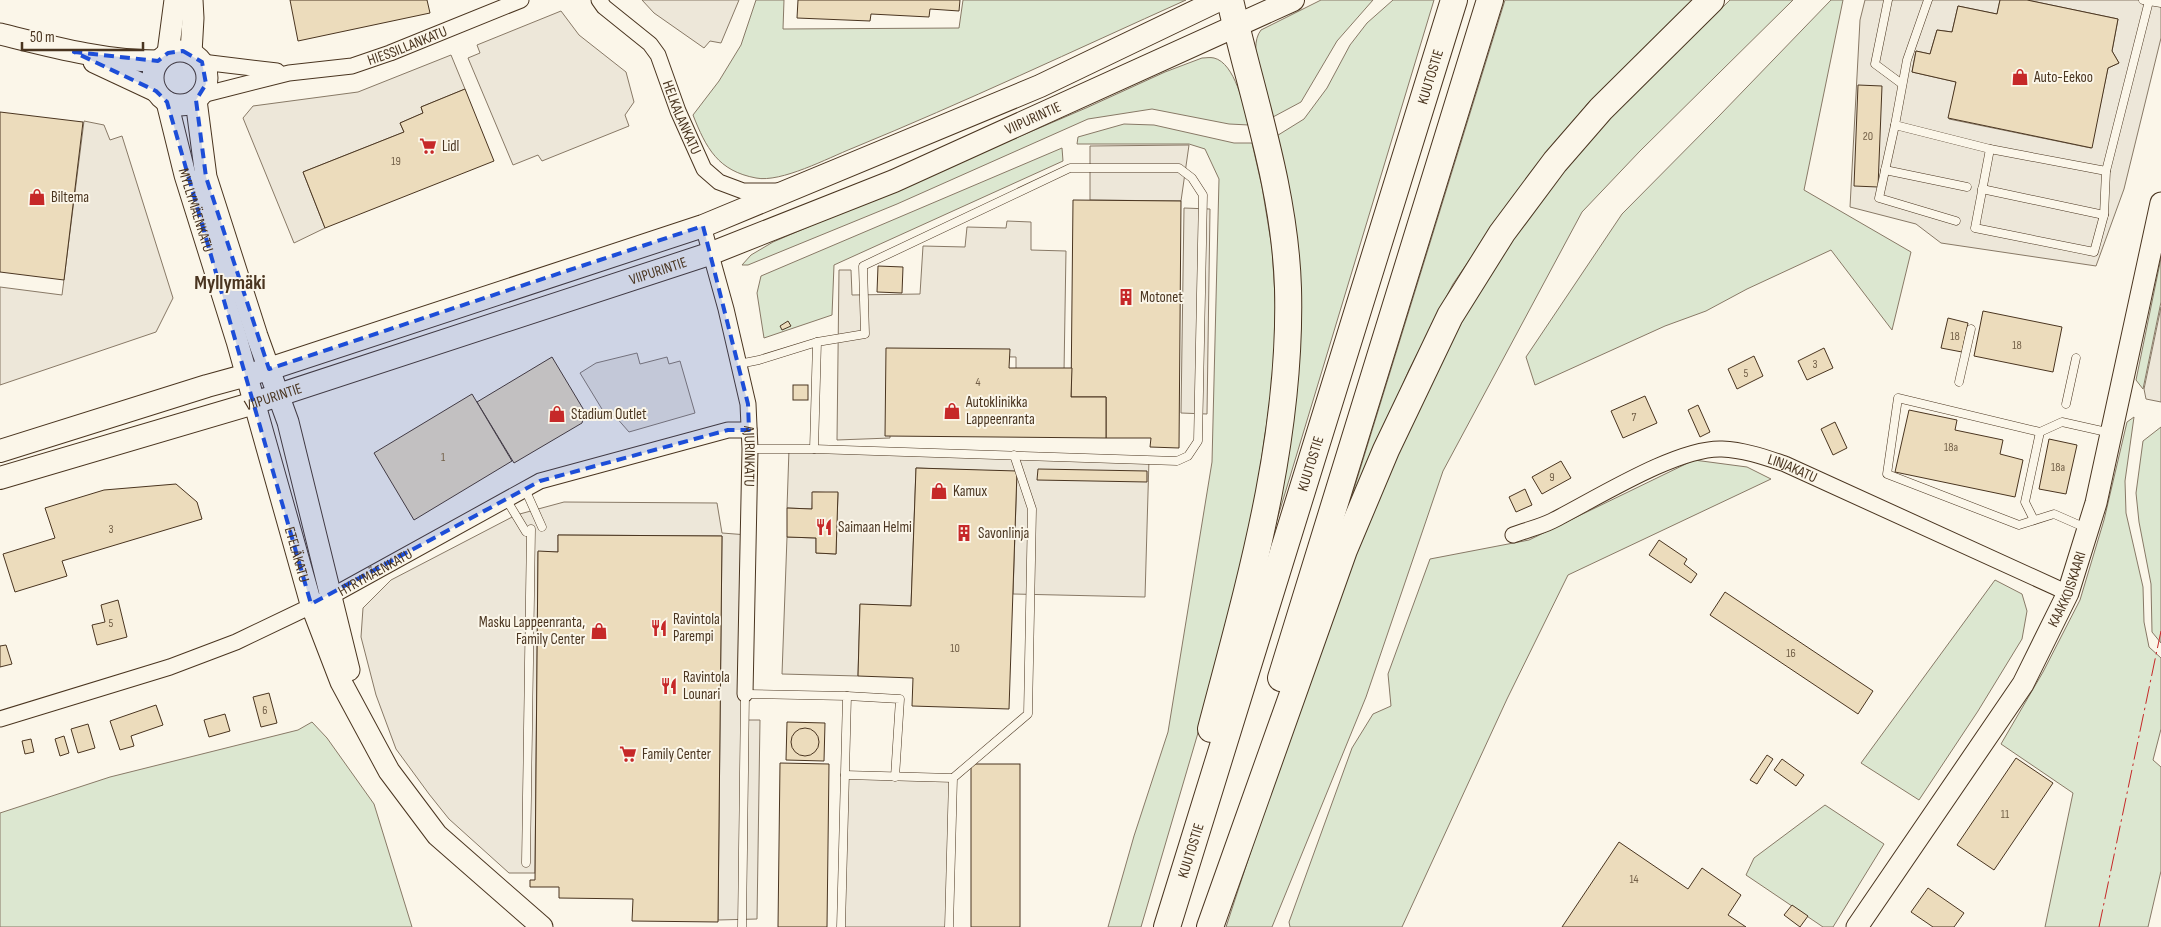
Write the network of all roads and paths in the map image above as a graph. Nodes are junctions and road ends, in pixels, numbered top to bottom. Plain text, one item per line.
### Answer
1 (175, 0) edge
2 (192, 0) edge
3 (521, 0) edge
4 (598, 0) edge
5 (1219, 0) edge
6 (1230, 0) edge
7 (1292, 0) edge
8 (1454, 0) edge
9 (1490, 0) edge
10 (1711, 0) edge
11 (1888, 0) edge
12 (1928, 0) edge
13 (2146, 1) edge
14 (2161, 3) edge
15 (1236, 26) junction
16 (0, 34) edge
17 (74, 52) junction
18 (164, 57) junction
19 (196, 57) junction
20 (289, 73) junction
21 (1902, 84) junction
22 (162, 96) junction
23 (199, 97) junction
24 (1895, 125) junction
25 (1990, 149) junction
26 (1885, 170) junction
27 (2106, 171) junction
28 (1967, 187) dead end
29 (1982, 189) junction
30 (790, 191) junction
31 (2161, 203) edge
32 (2104, 216) junction
33 (1956, 221) dead end
34 (703, 226) junction
35 (712, 254) junction
36 (1971, 329) dead end
37 (817, 342) junction
38 (2076, 358) dead end
39 (739, 364) junction
40 (269, 369) junction
41 (247, 375) junction
42 (1959, 382) dead end
43 (278, 394) junction
44 (254, 403) junction
45 (2066, 404) dead end
46 (749, 430) junction
47 (2040, 432) junction
48 (2112, 433) junction
49 (750, 449) junction
50 (814, 449) junction
51 (0, 452) edge
52 (1014, 455) junction
53 (0, 478) edge
54 (525, 489) junction
55 (506, 499) junction
56 (2034, 520) junction
57 (542, 528) dead end
58 (2088, 528) junction
59 (1512, 535) dead end
60 (2068, 593) junction
61 (321, 601) junction
62 (745, 694) junction
63 (847, 696) junction
64 (0, 720) edge
65 (845, 775) junction
66 (895, 777) junction
67 (953, 778) junction
68 (526, 863) dead end
69 (542, 927) edge
70 (742, 927) edge
71 (841, 927) edge
72 (949, 927) edge
73 (1157, 927) edge
74 (1167, 927) edge
75 (1204, 927) edge
76 (1210, 927) edge
77 (1858, 927) edge

1 - 18 main road
2 - 19 main road
3 - 20 street, HIESSILLANKATU
4 - 30 street, HELKALANKATU
5 - 30 main road, VIIPURINTIE
6 - 15 highway
7 - 15 main road, VIIPURINTIE
8 - 74 highway, KUUTOSTIE
9 - 75 highway
10 - 76 highway
11 - 21 lane
12 - 21 lane
13 - 14 lane
13 - 27 lane
15 - 35 main road, VIIPURINTIE
15 - 73 highway
16 - 17 main road
17 - 18 main road
17 - 22 main road
18 - 19 main road
18 - 22 main road
19 - 20 street, HIESSILLANKATU
19 - 23 main road
20 - 23 street, HIESSILLANKATU
21 - 24 lane
22 - 23 main road
22 - 41 main road, MYLLYMÄENKATU
23 - 40 main road, MYLLYMÄENKATU
24 - 25 lane
24 - 26 lane
25 - 27 lane
25 - 29 lane
26 - 28 lane
26 - 33 lane
27 - 32 lane
29 - 32 lane
29 - 32 lane
30 - 34 main road, VIIPURINTIE
31 - 48 main road, KAAKKOISKAARI
34 - 35 street, AJURINKATU
34 - 40 main road, VIIPURINTIE
35 - 39 street, AJURINKATU
35 - 43 main road, VIIPURINTIE
36 - 42 lane
37 - 39 lane
37 - 50 lane
37 - 52 lane
38 - 45 lane
39 - 46 street, AJURINKATU
40 - 41 main road, VIIPURINTIE
40 - 43 main road, ETELÄKATU
41 - 44 main road, ETELÄKATU
41 - 51 main road, VIIPURINTIE
43 - 44 main road, VIIPURINTIE
43 - 61 main road, ETELÄKATU
44 - 53 main road, VIIPURINTIE
44 - 61 main road, ETELÄKATU
46 - 49 street, AJURINKATU
46 - 54 street, HYRYMÄENKATU
47 - 48 lane
47 - 56 lane
47 - 56 lane
48 - 58 main road, KAAKKOISKAARI
49 - 50 lane
49 - 62 street, AJURINKATU
50 - 52 lane
52 - 67 lane
54 - 55 street, HYRYMÄENKATU
54 - 57 lane
55 - 61 street, HYRYMÄENKATU
55 - 68 lane
56 - 58 lane
58 - 60 main road, KAAKKOISKAARI
59 - 60 street, LINJAKATU
60 - 77 main road, KAAKKOISKAARI
61 - 64 street, HYRYMÄENKATU
61 - 69 main road, ETELÄKATU
62 - 63 lane
62 - 70 lane
63 - 65 lane
63 - 66 lane
65 - 66 lane
65 - 71 lane
66 - 67 lane
67 - 72 lane

